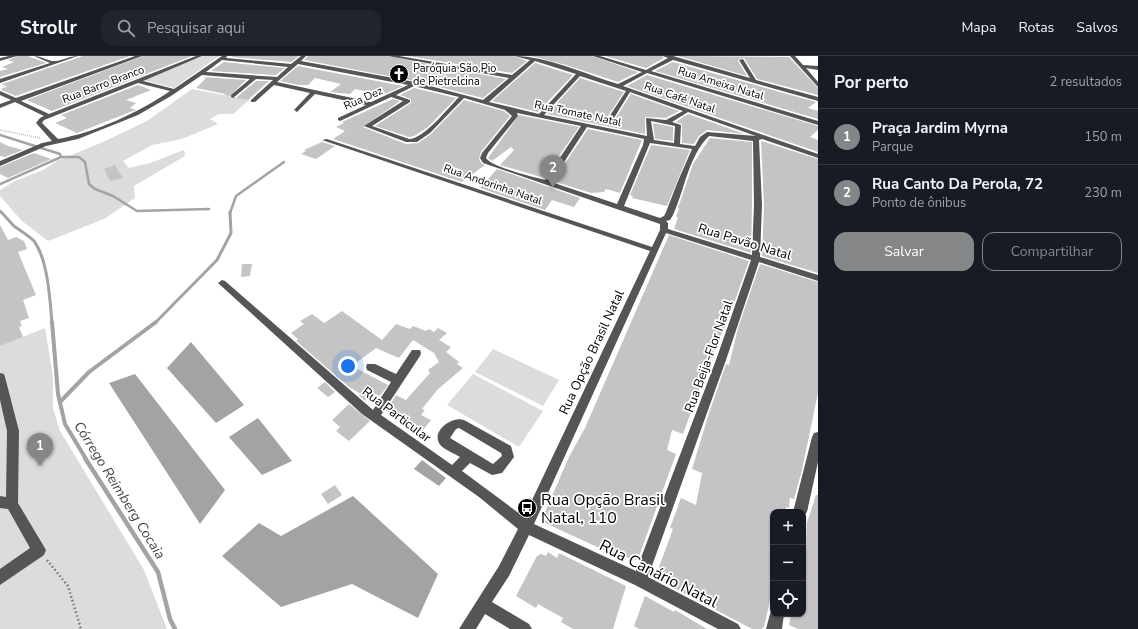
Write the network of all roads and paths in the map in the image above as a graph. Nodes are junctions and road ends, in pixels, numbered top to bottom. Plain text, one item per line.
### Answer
1 (15, 56) edge
2 (36, 56) edge
3 (76, 56) edge
4 (140, 56) edge
5 (200, 56) edge
6 (304, 56) edge
7 (390, 56) edge
8 (516, 56) edge
9 (595, 56) edge
10 (665, 56) edge
11 (792, 56) edge
12 (223, 57) edge
13 (671, 57) edge
14 (534, 59) junction
15 (0, 60) edge
16 (740, 60) dead end
17 (55, 63) junction
18 (294, 64) junction
19 (802, 66) junction
20 (818, 68) edge
21 (648, 72) junction
22 (199, 74) junction
23 (579, 74) junction
24 (512, 77) junction
25 (254, 78) junction
26 (754, 80) junction
27 (0, 81) edge
28 (138, 81) junction
29 (275, 81) junction
30 (415, 84) junction
31 (618, 86) junction
32 (818, 86) edge
33 (630, 90) junction
34 (175, 91) junction
35 (314, 92) junction
36 (0, 93) edge
37 (233, 96) dead end
38 (393, 96) junction
39 (463, 96) junction
40 (818, 98) edge
41 (253, 100) dead end
42 (16, 101) junction
43 (485, 102) junction
44 (372, 104) junction
45 (0, 106) edge
46 (507, 109) junction
47 (297, 110) dead end
48 (688, 110) junction
49 (541, 115) junction
50 (49, 116) junction
51 (612, 117) dead end
52 (340, 120) dead end
53 (666, 122) junction
54 (818, 123) edge
55 (585, 125) junction
56 (0, 130) edge
57 (759, 137) junction
58 (325, 140) dead end
59 (648, 140) junction
60 (50, 143) junction
61 (677, 145) junction
62 (697, 148) junction
63 (818, 156) edge
64 (0, 164) edge
65 (547, 182) junction
66 (620, 206) junction
67 (660, 220) junction
68 (664, 230) junction
69 (654, 250) junction
70 (756, 258) junction
71 (818, 278) edge
72 (222, 283) dead end
73 (416, 353) dead end
74 (371, 368) dead end
75 (0, 377) edge
76 (398, 380) junction
77 (374, 417) junction
78 (818, 437) edge
79 (468, 457) junction
80 (453, 472) junction
81 (6, 503) edge
82 (801, 509) edge
83 (526, 527) junction
84 (39, 550) junction
85 (0, 578) edge
86 (640, 580) junction
87 (483, 605) junction
88 (776, 617) edge
89 (81, 629) edge
90 (467, 629) edge
91 (524, 629) edge
92 (733, 629) edge
93 (774, 629) edge

1 - 15 street
2 - 17 street
3 - 17 street
4 - 42 street
5 - 28 street, Rua Barro Branco
6 - 18 street
7 - 24 street
8 - 14 street, Rua Café Natal
9 - 21 street, Rua Ameixa Natal
10 - 13 street
11 - 19 street
12 - 18 street, Rua Tomate Natal
12 - 22 street
13 - 21 street
13 - 26 street
14 - 23 street, Rua Café Natal
14 - 24 street
16 - 26 street
17 - 27 street
18 - 29 street
18 - 30 street, Rua Tomate Natal
19 - 20 street
19 - 32 street
21 - 31 street
21 - 54 street, Rua Ameixa Natal
22 - 25 street
22 - 34 street
23 - 31 street, Rua Café Natal
23 - 49 street
24 - 43 street
25 - 29 street
25 - 37 street
26 - 40 street
28 - 34 street
28 - 50 street, Rua Barro Branco
29 - 35 street
29 - 41 street
30 - 38 street, Rua Dez
30 - 39 street, Rua Tomate Natal
31 - 33 street, Rua Café Natal
33 - 48 street, Rua Café Natal
33 - 51 street
34 - 60 street
35 - 44 street
35 - 47 street
36 - 42 street
38 - 39 street
38 - 44 street, Rua Dez
39 - 43 street, Rua Tomate Natal
42 - 45 street
42 - 50 street
43 - 46 street, Rua Tomate Natal
44 - 52 street, Rua Dez
46 - 49 street, Rua Tomate Natal
46 - 65 street
48 - 53 street
48 - 57 street, Rua Café Natal
49 - 55 street, Rua Tomate Natal
50 - 60 street, Rua Barro Branco
53 - 59 street
53 - 61 street
55 - 59 street, Rua Tomate Natal
55 - 65 street
56 - 60 path
57 - 62 street
57 - 63 street, Rua Café Natal
57 - 70 street, Rua Beija-Flor Natal
58 - 69 street, Rua Andorinha Natal
59 - 61 street, Rua Tomate Natal
59 - 66 street
60 - 64 street
61 - 62 street, Rua Tomate Natal
62 - 67 street
65 - 66 street
66 - 67 street
67 - 68 street
68 - 69 street, Rua Opção Brasil Natal
68 - 70 street, Rua Pavão Natal
69 - 83 street, Rua Opção Brasil Natal
70 - 71 street, Rua Pavão Natal
70 - 86 street, Rua Beija-Flor Natal
72 - 77 street, Rua Particular
73 - 76 street
74 - 76 street
75 - 81 street
76 - 77 street
77 - 80 street, Rua Particular
78 - 82 street
79 - 79 street
79 - 80 street
80 - 83 street, Rua Particular
81 - 84 street
83 - 86 street, Rua Canário Natal
83 - 87 street, Rua Opção Brasil Natal
84 - 85 street
84 - 89 path
86 - 92 street, Rua Canário Natal
87 - 90 street, Rua Opção Brasil Natal
87 - 91 street
88 - 93 street

